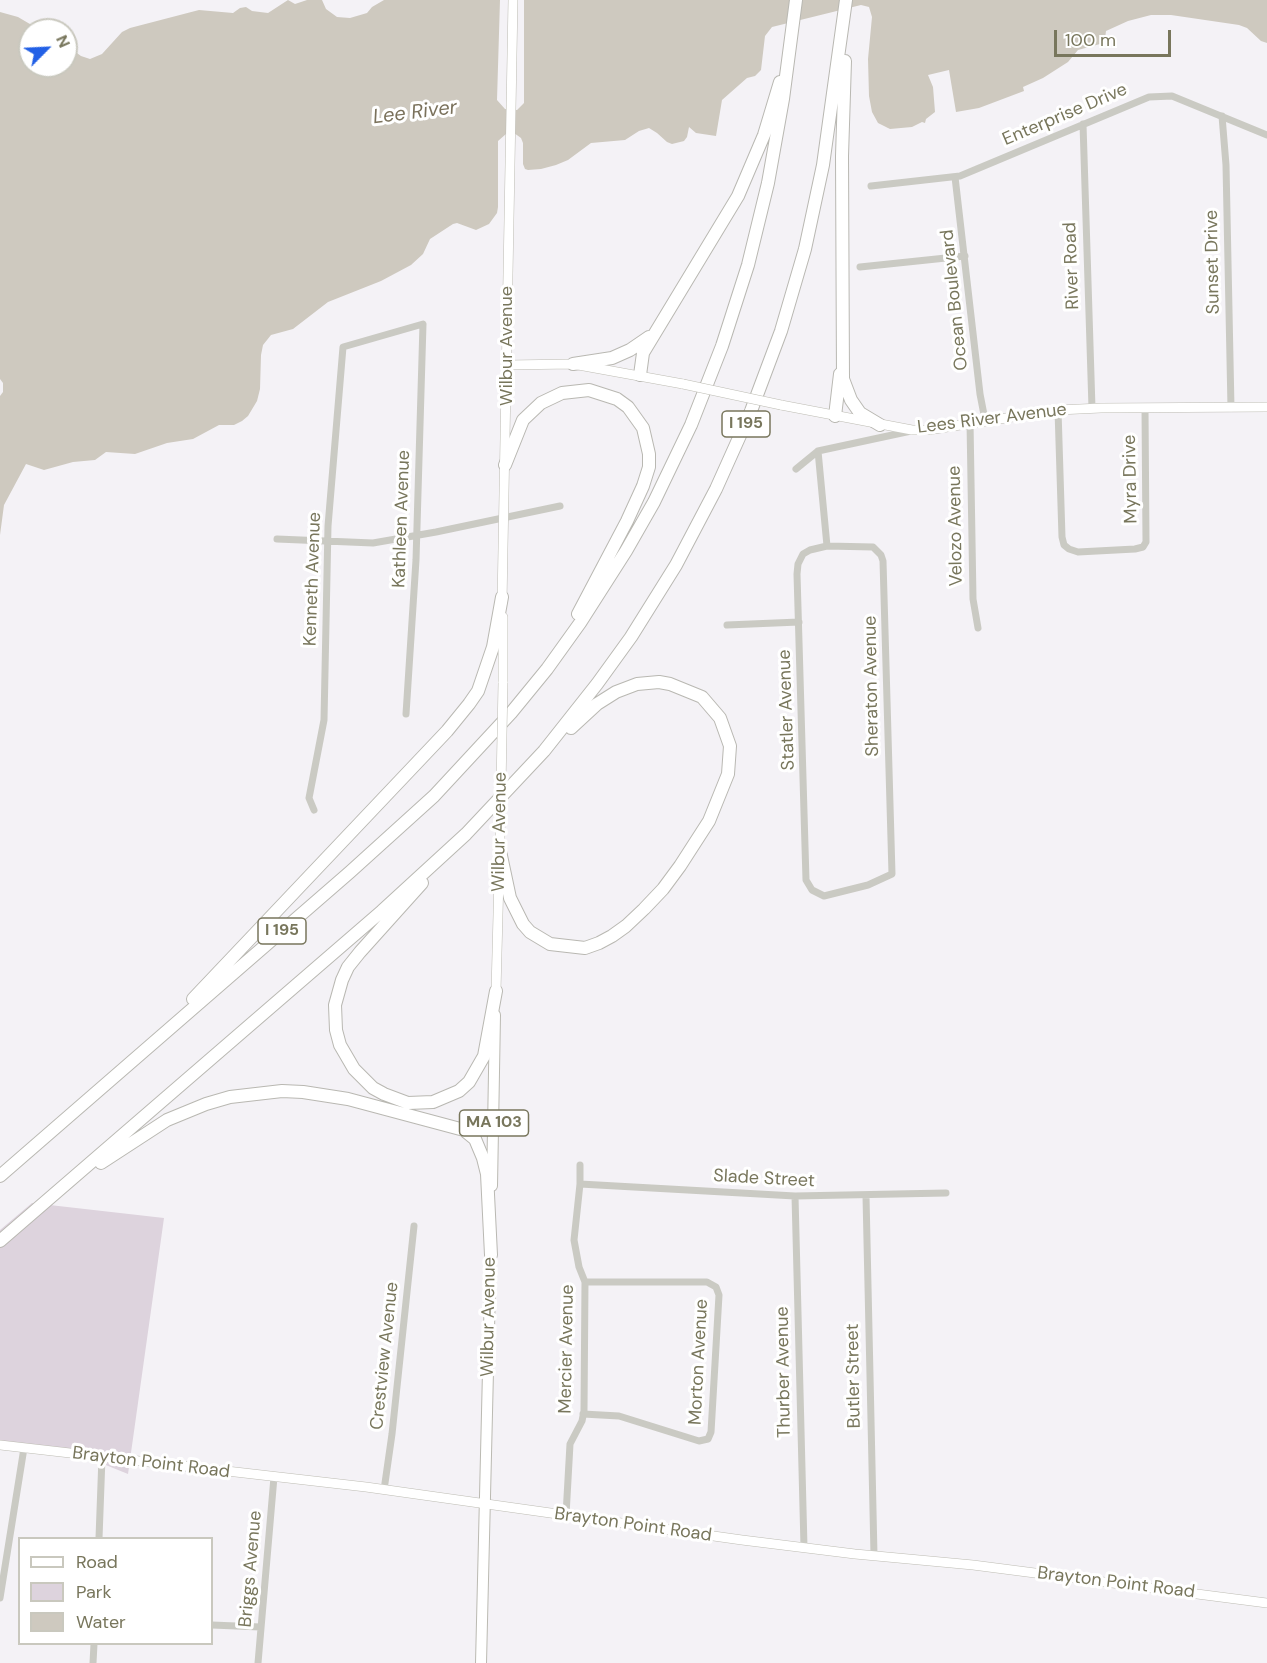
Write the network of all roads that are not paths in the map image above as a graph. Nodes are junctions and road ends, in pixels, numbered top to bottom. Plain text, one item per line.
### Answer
1 (513, 0) edge
2 (796, 0) edge
3 (846, 0) edge
4 (844, 20) junction
5 (791, 43) junction
6 (1222, 116) junction
7 (1083, 124) junction
8 (1267, 135) edge
9 (955, 177) junction
10 (871, 186) dead end
11 (964, 256) junction
12 (860, 267) dead end
13 (661, 322) junction
14 (423, 324) joint
15 (844, 340) junction
16 (573, 364) junction
17 (507, 365) junction
18 (640, 375) junction
19 (1267, 407) edge
20 (1092, 408) junction
21 (1145, 408) junction
22 (1231, 408) junction
23 (1058, 410) junction
24 (835, 416) junction
25 (985, 420) junction
26 (969, 422) junction
27 (880, 425) junction
28 (912, 430) junction
29 (818, 451) junction
30 (505, 465) junction
31 (796, 469) dead end
32 (560, 506) dead end
33 (504, 518) junction
34 (416, 536) junction
35 (277, 539) dead end
36 (328, 542) junction
37 (827, 546) junction
38 (502, 597) junction
39 (799, 622) junction
40 (727, 626) dead end
41 (978, 628) dead end
42 (547, 669) junction
43 (406, 714) dead end
44 (525, 772) junction
45 (314, 810) dead end
46 (466, 834) junction
47 (500, 851) junction
48 (812, 890) joint
49 (496, 991) junction
50 (135, 1058) junction
51 (580, 1165) dead end
52 (0, 1176) edge
53 (580, 1184) junction
54 (946, 1193) dead end
55 (795, 1196) junction
56 (866, 1196) junction
57 (48, 1200) junction
58 (414, 1226) dead end
59 (0, 1241) edge
60 (491, 1255) junction
61 (585, 1282) junction
62 (583, 1414) junction
63 (0, 1445) edge
64 (24, 1448) junction
65 (102, 1457) junction
66 (274, 1477) junction
67 (384, 1490) junction
68 (486, 1505) junction
69 (566, 1515) junction
70 (99, 1537) edge
71 (804, 1547) junction
72 (874, 1556) junction
73 (0, 1598) edge
74 (1267, 1603) edge
75 (213, 1625) edge
76 (260, 1628) junction
77 (94, 1645) edge
78 (93, 1663) edge
79 (258, 1663) edge
80 (481, 1663) edge

1 - 17 main road, Wilbur Avenue / MA 103
2 - 5 highway, I 195
3 - 4 highway, I 195
4 - 15 highway
4 - 44 highway, I 195
5 - 13 highway
5 - 42 highway, I 195
6 - 7 street, Enterprise Drive
6 - 8 street, Enterprise Drive
6 - 22 street, Sunset Drive
7 - 9 street, Enterprise Drive
7 - 20 street, River Road
9 - 10 street, Enterprise Drive
9 - 11 street, Ocean Boulevard
11 - 12 street
11 - 25 street, Ocean Boulevard
13 - 16 highway
13 - 18 highway
14 - 34 street, Kathleen Avenue
14 - 36 street, Kenneth Avenue
15 - 24 highway
15 - 27 highway
16 - 17 main road, Lees River Avenue
16 - 18 main road, Lees River Avenue
17 - 30 main road, Wilbur Avenue / MA 103
18 - 24 main road, Lees River Avenue, bridge
19 - 22 main road, Lees River Avenue
20 - 21 main road, Lees River Avenue
20 - 23 main road, Lees River Avenue
21 - 22 main road, Lees River Avenue
21 - 23 street, Myra Drive
23 - 25 main road, Lees River Avenue
24 - 27 main road, Lees River Avenue
25 - 26 main road, Lees River Avenue
26 - 28 main road, Lees River Avenue
26 - 41 street, Velozo Avenue
27 - 28 main road, Lees River Avenue
28 - 29 street
29 - 31 street
29 - 37 street
30 - 33 main road, Wilbur Avenue / MA 103
30 - 42 highway
32 - 33 street
33 - 34 street
33 - 38 main road, Wilbur Avenue / MA 103
34 - 36 street
34 - 43 street, Kathleen Avenue
35 - 36 street
36 - 45 street, Kenneth Avenue
37 - 39 street, Statler Avenue
37 - 48 street, Sheraton Avenue
38 - 47 main road, Wilbur Avenue / MA 103, bridge
38 - 50 highway
39 - 40 street
39 - 48 street, Statler Avenue
42 - 50 highway, I 195
44 - 46 highway, I 195
44 - 47 highway
46 - 49 highway
46 - 57 highway, I 195
47 - 49 main road, Wilbur Avenue / MA 103
49 - 60 main road, Wilbur Avenue / MA 103
50 - 52 highway, I 195
51 - 53 street, Mercier Avenue
53 - 55 street, Slade Street
53 - 61 street, Mercier Avenue
54 - 56 street, Slade Street
55 - 56 street, Slade Street
55 - 71 street, Thurber Avenue
56 - 72 street, Butler Street
57 - 59 highway, I 195
57 - 60 highway
58 - 67 street, Crestview Avenue
60 - 68 main road, Wilbur Avenue / MA 103
61 - 62 street, Mercier Avenue
61 - 62 street, Morton Avenue
62 - 69 street, Mercier Avenue
63 - 64 main road, Brayton Point Road
64 - 65 main road, Brayton Point Road
64 - 73 street
65 - 66 main road, Brayton Point Road
65 - 70 street
66 - 67 main road, Brayton Point Road
66 - 76 street, Briggs Avenue
67 - 68 main road, Brayton Point Road
68 - 69 main road, Brayton Point Road
68 - 80 main road, Wilbur Avenue / MA 103
69 - 71 main road, Brayton Point Road
71 - 72 main road, Brayton Point Road
72 - 74 main road, Brayton Point Road
75 - 76 street
76 - 79 street, Briggs Avenue
77 - 78 street

